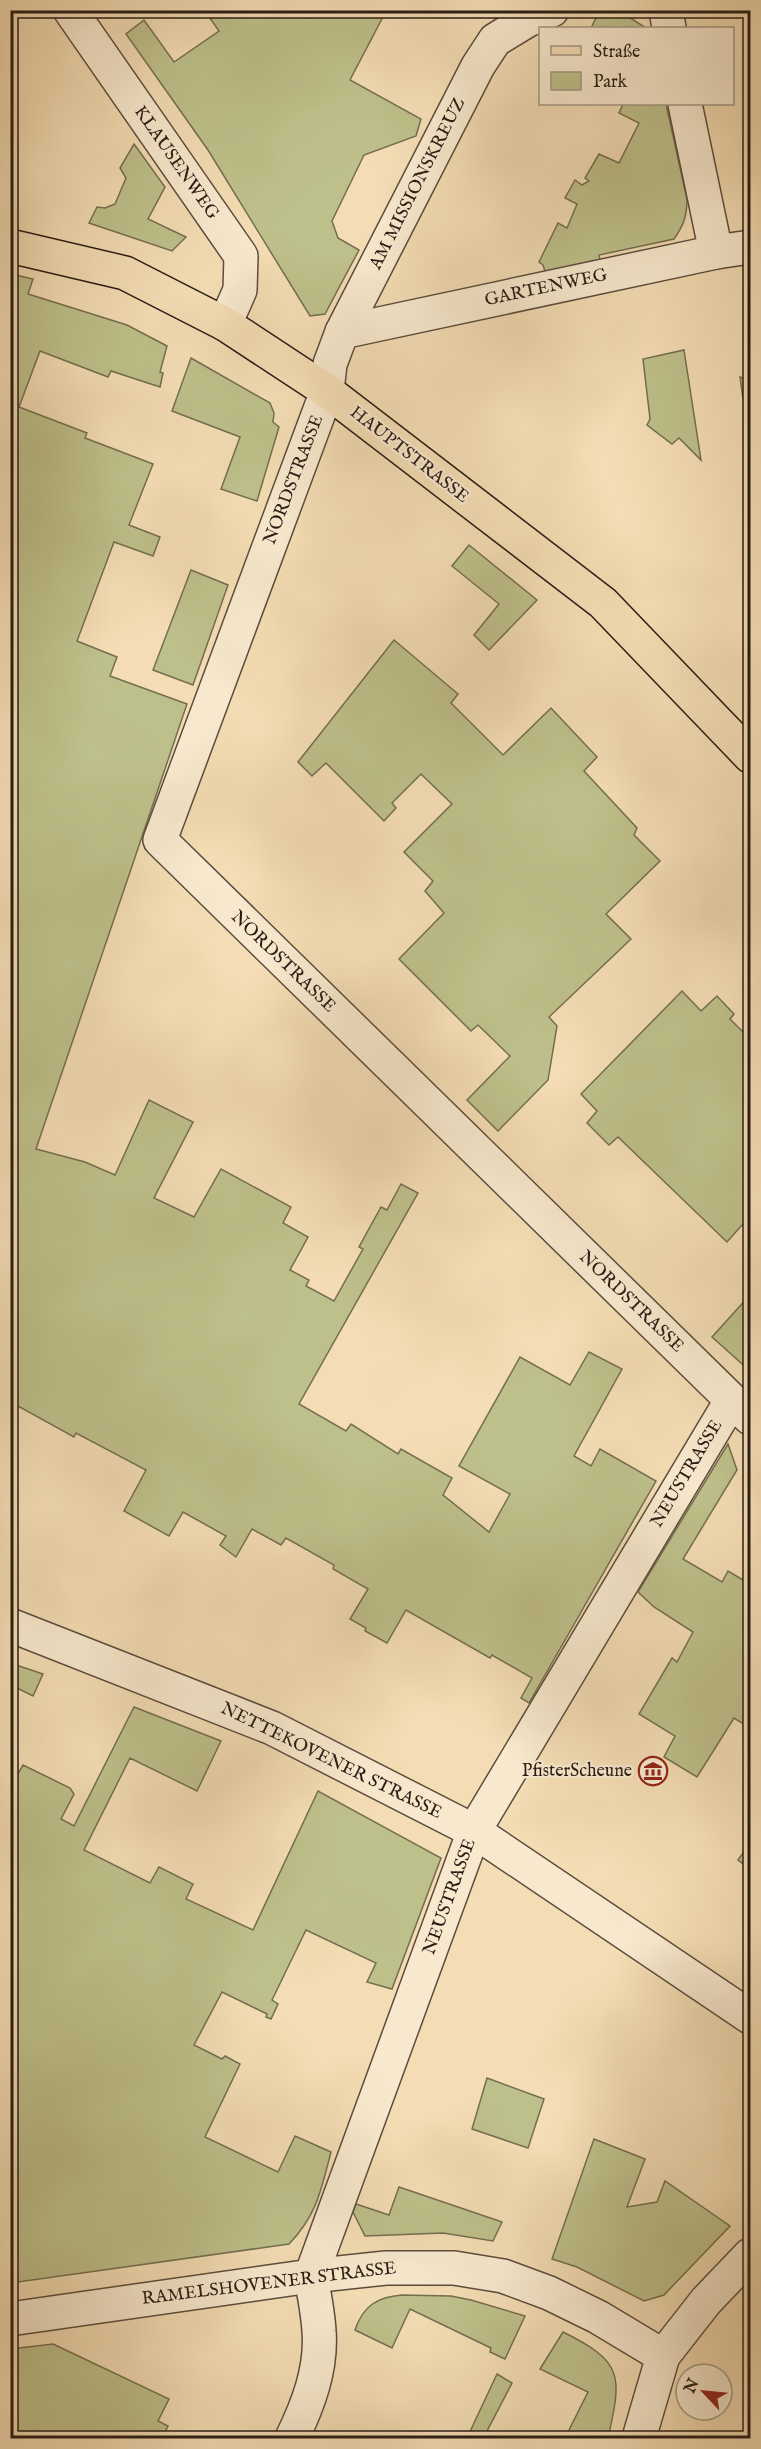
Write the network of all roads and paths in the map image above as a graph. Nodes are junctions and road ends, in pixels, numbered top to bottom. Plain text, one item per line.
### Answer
1 (70, 10) edge
2 (552, 10) edge
3 (666, 10) edge
4 (669, 27) edge
5 (685, 105) edge
6 (10, 246) edge
7 (750, 247) edge
8 (716, 252) junction
9 (225, 324) junction
10 (342, 332) junction
11 (327, 391) junction
12 (750, 756) edge
13 (741, 1409) edge
14 (10, 1625) edge
15 (474, 1831) junction
16 (750, 2017) edge
17 (750, 2255) edge
18 (311, 2276) junction
19 (10, 2319) edge
20 (663, 2356) junction
21 (292, 2439) edge
22 (639, 2439) edge

1 - 9 street, KLAUSENWEG
2 - 10 street, AM MISSIONSKREUZ
3 - 4 street
5 - 8 street
6 - 9 main road, HAUPTSTRASSE
7 - 8 street, GARTENWEG
8 - 10 street, GARTENWEG
9 - 11 main road, HAUPTSTRASSE
10 - 11 street, AM MISSIONSKREUZ
11 - 12 main road, HAUPTSTRASSE
11 - 13 street, NORDSTRASSE
13 - 15 street, NEUSTRASSE
14 - 15 street, NETTEKOVENER STRASSE
15 - 16 street, NETTEKOVENER STRASSE
15 - 18 street, NEUSTRASSE
17 - 20 street
18 - 19 street, RAMELSHOVENER STRASSE
18 - 20 street, RAMELSHOVENER STRASSE
18 - 21 street, NEUSTRASSE
20 - 22 street

